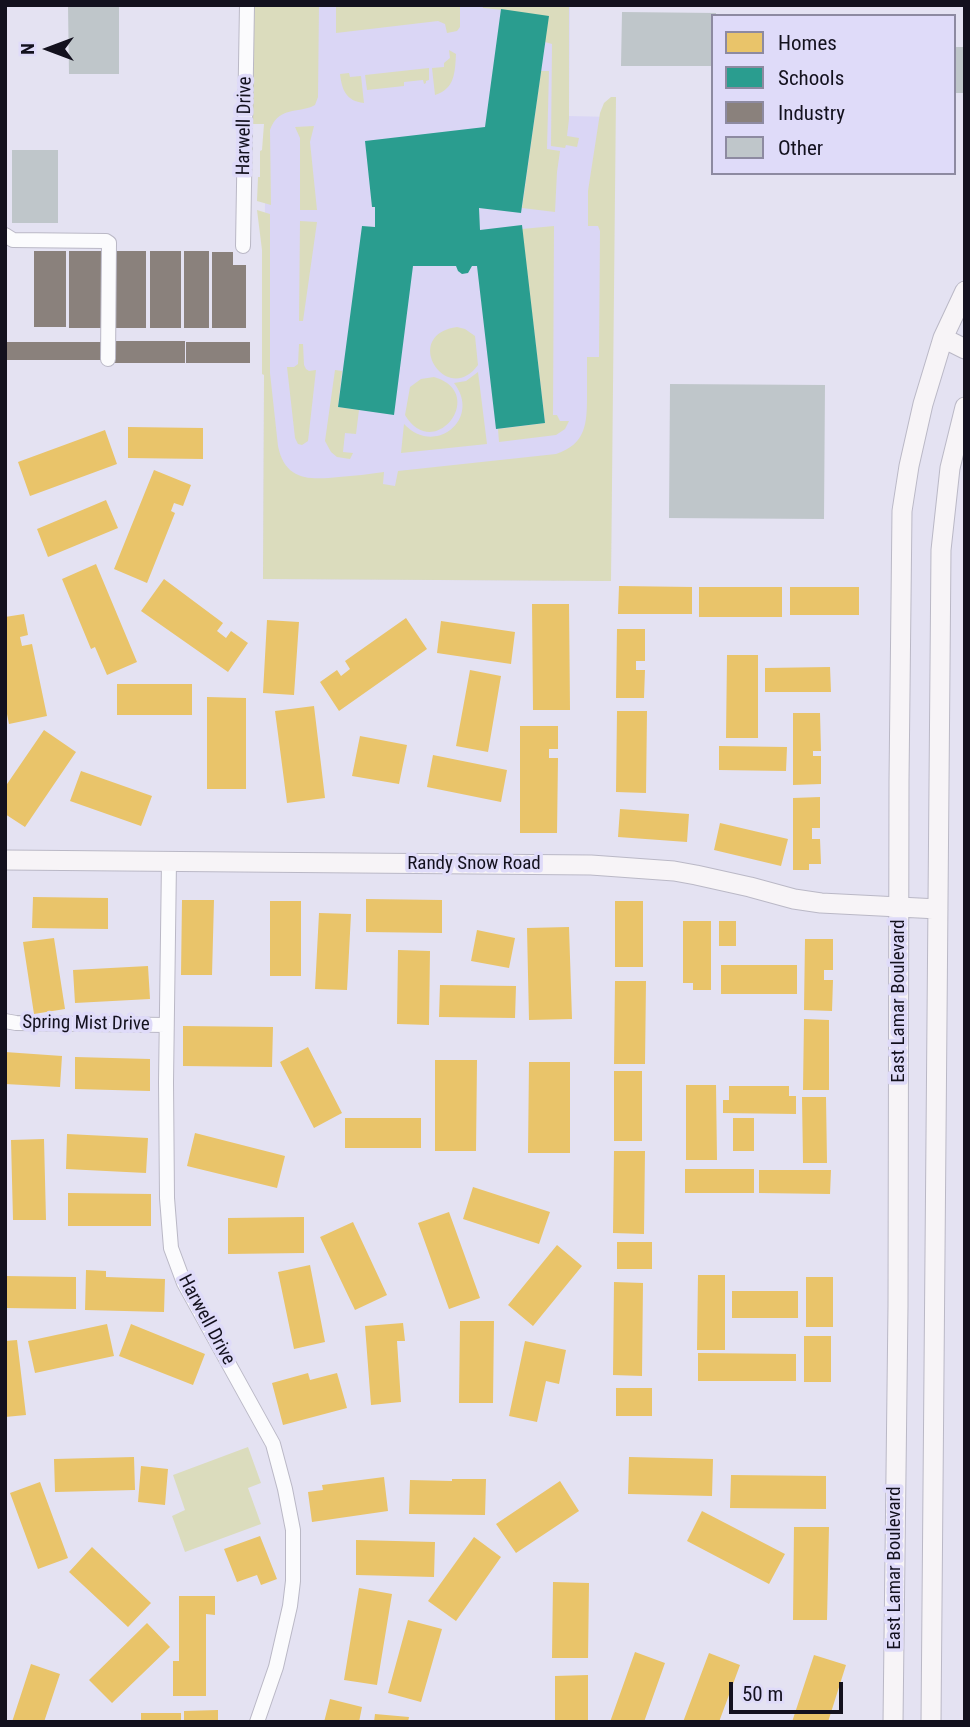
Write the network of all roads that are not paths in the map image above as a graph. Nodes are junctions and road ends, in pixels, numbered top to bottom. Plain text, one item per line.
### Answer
1 (247, 5) edge
2 (5, 235) edge
3 (243, 246) dead end
4 (965, 291) edge
5 (943, 338) junction
6 (965, 349) edge
7 (108, 359) dead end
8 (965, 407) edge
9 (5, 860) edge
10 (169, 861) junction
11 (899, 907) junction
12 (938, 909) junction
13 (5, 1021) edge
14 (166, 1025) junction
15 (257, 1722) edge
16 (893, 1722) edge
17 (932, 1722) edge

1 - 3 street, Harwell Drive
2 - 7 street
4 - 5 main road, East Lamar Boulevard
5 - 6 main road
5 - 11 main road, East Lamar Boulevard
8 - 12 main road, East Lamar Boulevard
9 - 10 main road, Randy Snow Road
10 - 11 main road, Randy Snow Road
10 - 14 street, Harwell Drive
11 - 12 main road, Randy Snow Road
11 - 16 main road, East Lamar Boulevard
12 - 17 main road, East Lamar Boulevard
13 - 14 street, Spring Mist Drive
14 - 15 street, Harwell Drive

